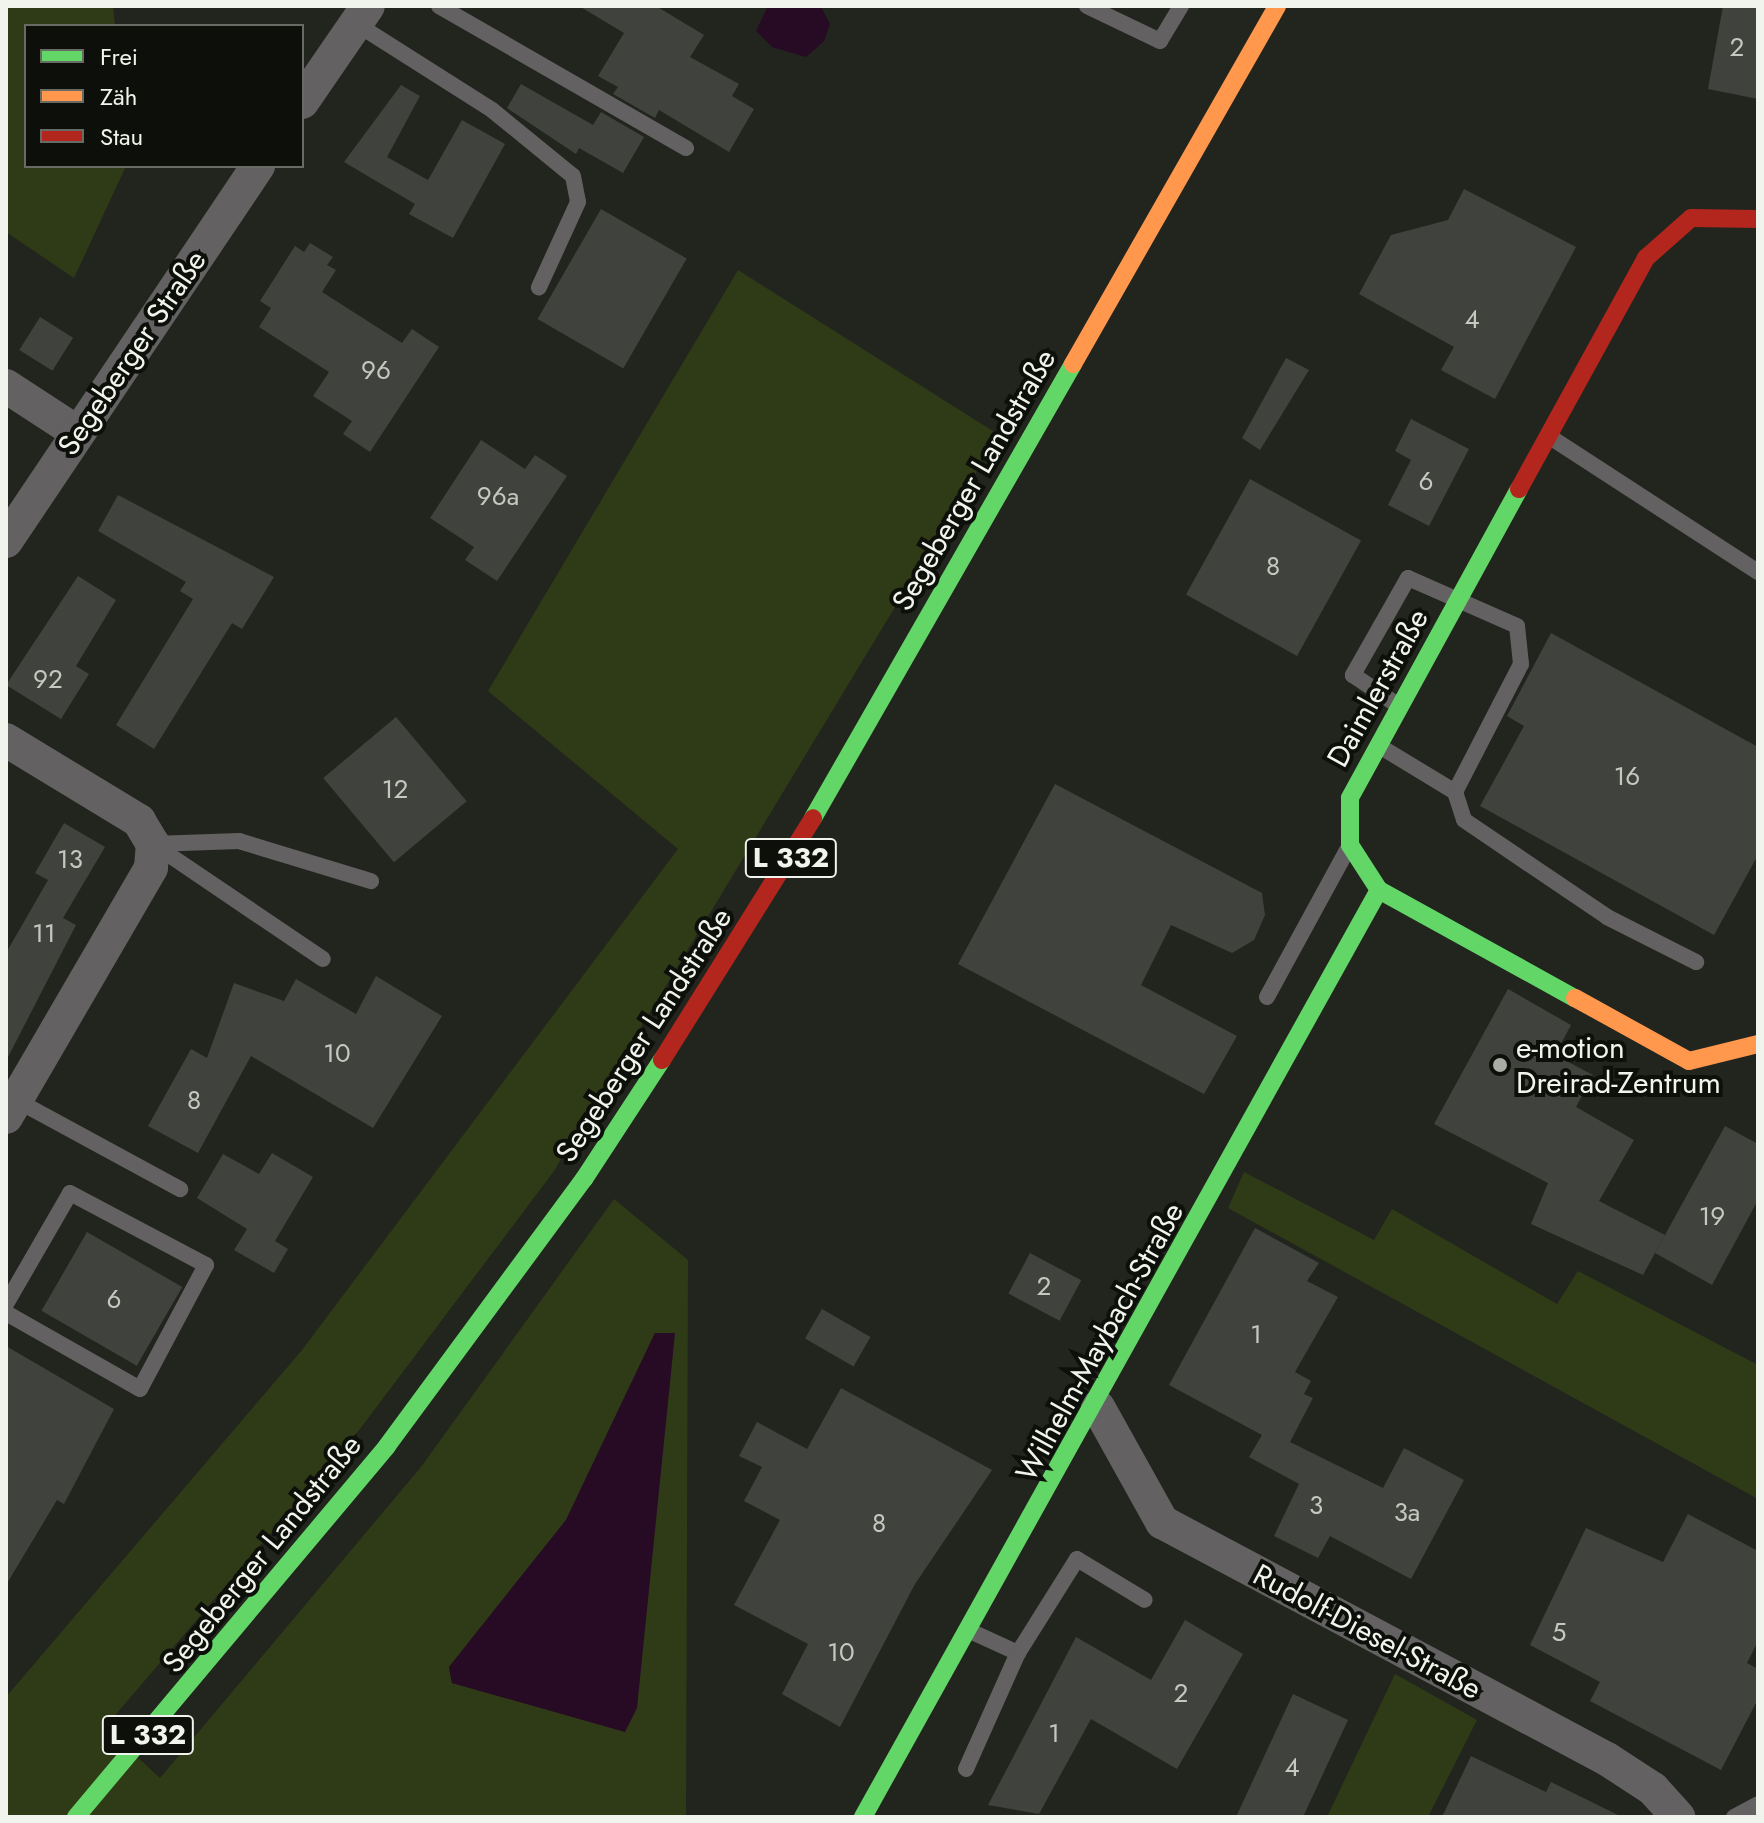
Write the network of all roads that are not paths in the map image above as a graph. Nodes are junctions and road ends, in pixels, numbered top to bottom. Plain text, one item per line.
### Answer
1 (439, 6) edge
2 (1087, 6) edge
3 (1181, 6) edge
4 (1277, 6) edge
5 (361, 15) edge
6 (304, 99) edge
7 (686, 148) dead end
8 (257, 168) edge
9 (1758, 219) edge
10 (539, 287) dead end
11 (6, 386) edge
12 (78, 433) junction
13 (1548, 436) junction
14 (6, 541) edge
15 (1758, 572) edge
16 (1459, 598) junction
17 (1400, 706) junction
18 (6, 740) edge
19 (1379, 746) junction
20 (1455, 792) junction
21 (153, 844) junction
22 (1350, 845) junction
23 (371, 881) dead end
24 (1379, 890) junction
25 (323, 959) dead end
26 (1696, 962) dead end
27 (1267, 997) dead end
28 (1758, 1044) edge
29 (11, 1108) edge
30 (180, 1189) dead end
31 (6, 1304) edge
32 (6, 1313) edge
33 (1098, 1407) junction
34 (1145, 1600) dead end
35 (970, 1631) junction
36 (1018, 1653) junction
37 (966, 1769) dead end
38 (1758, 1804) edge
39 (76, 1817) edge
40 (863, 1817) edge
41 (1678, 1817) edge
42 (1734, 1817) edge

1 - 7 lane
2 - 3 lane
4 - 39 street, Segeberger Landstraße / L 332
5 - 6 street
5 - 10 lane
8 - 12 street, Segeberger Straße
9 - 13 street, Daimlerstraße
11 - 12 street
12 - 14 street, Segeberger Straße
13 - 15 lane
13 - 16 street, Daimlerstraße
16 - 17 street, Daimlerstraße
16 - 17 lane
16 - 20 lane
17 - 19 street, Daimlerstraße
18 - 21 street
19 - 20 lane
19 - 22 street, Daimlerstraße
20 - 26 lane
21 - 23 lane
21 - 25 lane
21 - 29 street
22 - 24 street
22 - 27 lane
24 - 28 street
24 - 33 street, Wilhelm-Maybach-Straße
29 - 30 lane
31 - 32 lane
33 - 35 street, Wilhelm-Maybach-Straße
33 - 41 street, Rudolf-Diesel-Straße
34 - 36 lane
35 - 36 lane
35 - 40 street, Wilhelm-Maybach-Straße
36 - 37 lane
38 - 42 lane

